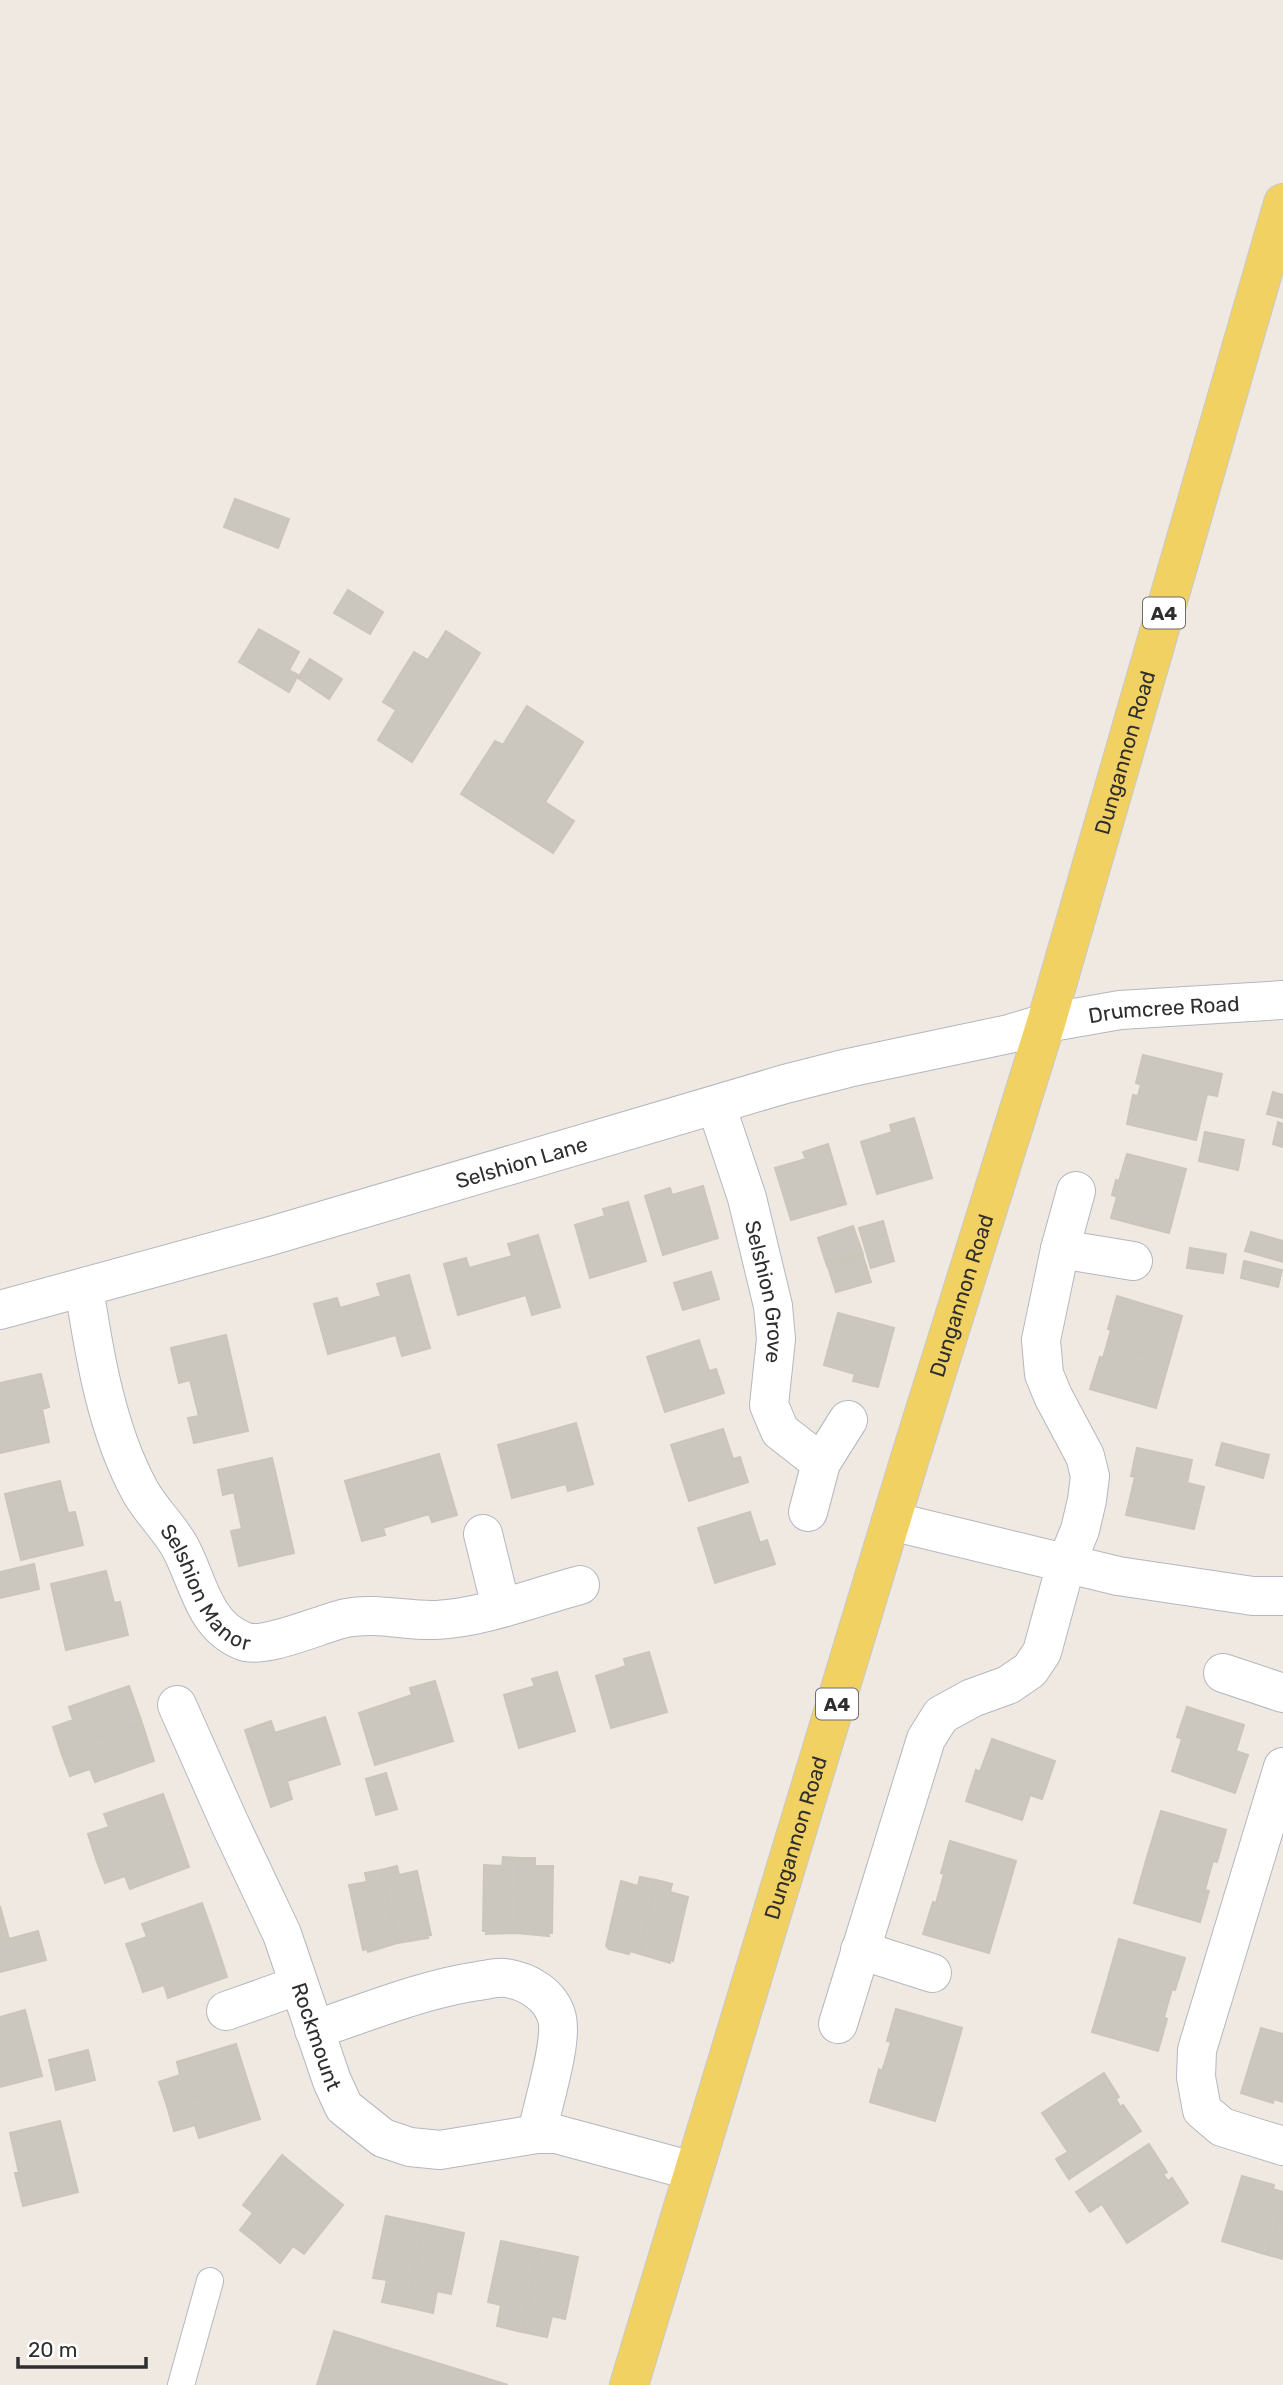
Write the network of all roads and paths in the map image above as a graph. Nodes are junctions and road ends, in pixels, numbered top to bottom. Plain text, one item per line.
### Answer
1 (1283, 202) edge
2 (1283, 1000) edge
3 (1046, 1023) junction
4 (716, 1105) junction
5 (1076, 1191) dead end
6 (1060, 1249) junction
7 (1133, 1261) dead end
8 (84, 1287) junction
9 (0, 1310) edge
10 (848, 1420) dead end
11 (821, 1462) junction
12 (808, 1513) dead end
13 (891, 1521) junction
14 (483, 1534) dead end
15 (1066, 1564) junction
16 (580, 1585) dead end
17 (1283, 1596) edge
18 (501, 1607) junction
19 (1223, 1673) dead end
20 (1283, 1693) edge
21 (177, 1705) dead end
22 (1283, 1767) edge
23 (860, 1950) junction
24 (932, 1973) dead end
25 (299, 1985) junction
26 (226, 2011) dead end
27 (838, 2024) dead end
28 (314, 2030) junction
29 (537, 2134) junction
30 (1283, 2146) edge
31 (693, 2171) junction
32 (210, 2281) dead end
33 (181, 2385) edge
34 (629, 2385) edge

1 - 3 main road, Dungannon Road / A4
2 - 3 street, Drumcree Road
3 - 4 street, Selshion Lane
3 - 13 main road, Dungannon Road / A4
4 - 8 street, Selshion Lane
4 - 11 street, Selshion Grove
5 - 6 street
6 - 7 street
6 - 15 street
8 - 9 street, Selshion Lane
8 - 18 street, Selshion Manor
10 - 11 street
11 - 12 street
13 - 15 street
13 - 31 main road, Dungannon Road / A4
14 - 18 street
15 - 17 street
15 - 23 street
16 - 18 street, Selshion Manor
19 - 20 street
21 - 25 street, Rockmount
22 - 30 street
23 - 24 street
23 - 27 street
25 - 26 street
25 - 28 street, Rockmount
28 - 29 street, Rockmount
28 - 29 street
29 - 31 street, Rockmount
31 - 34 main road, Dungannon Road / A4
32 - 33 lane

